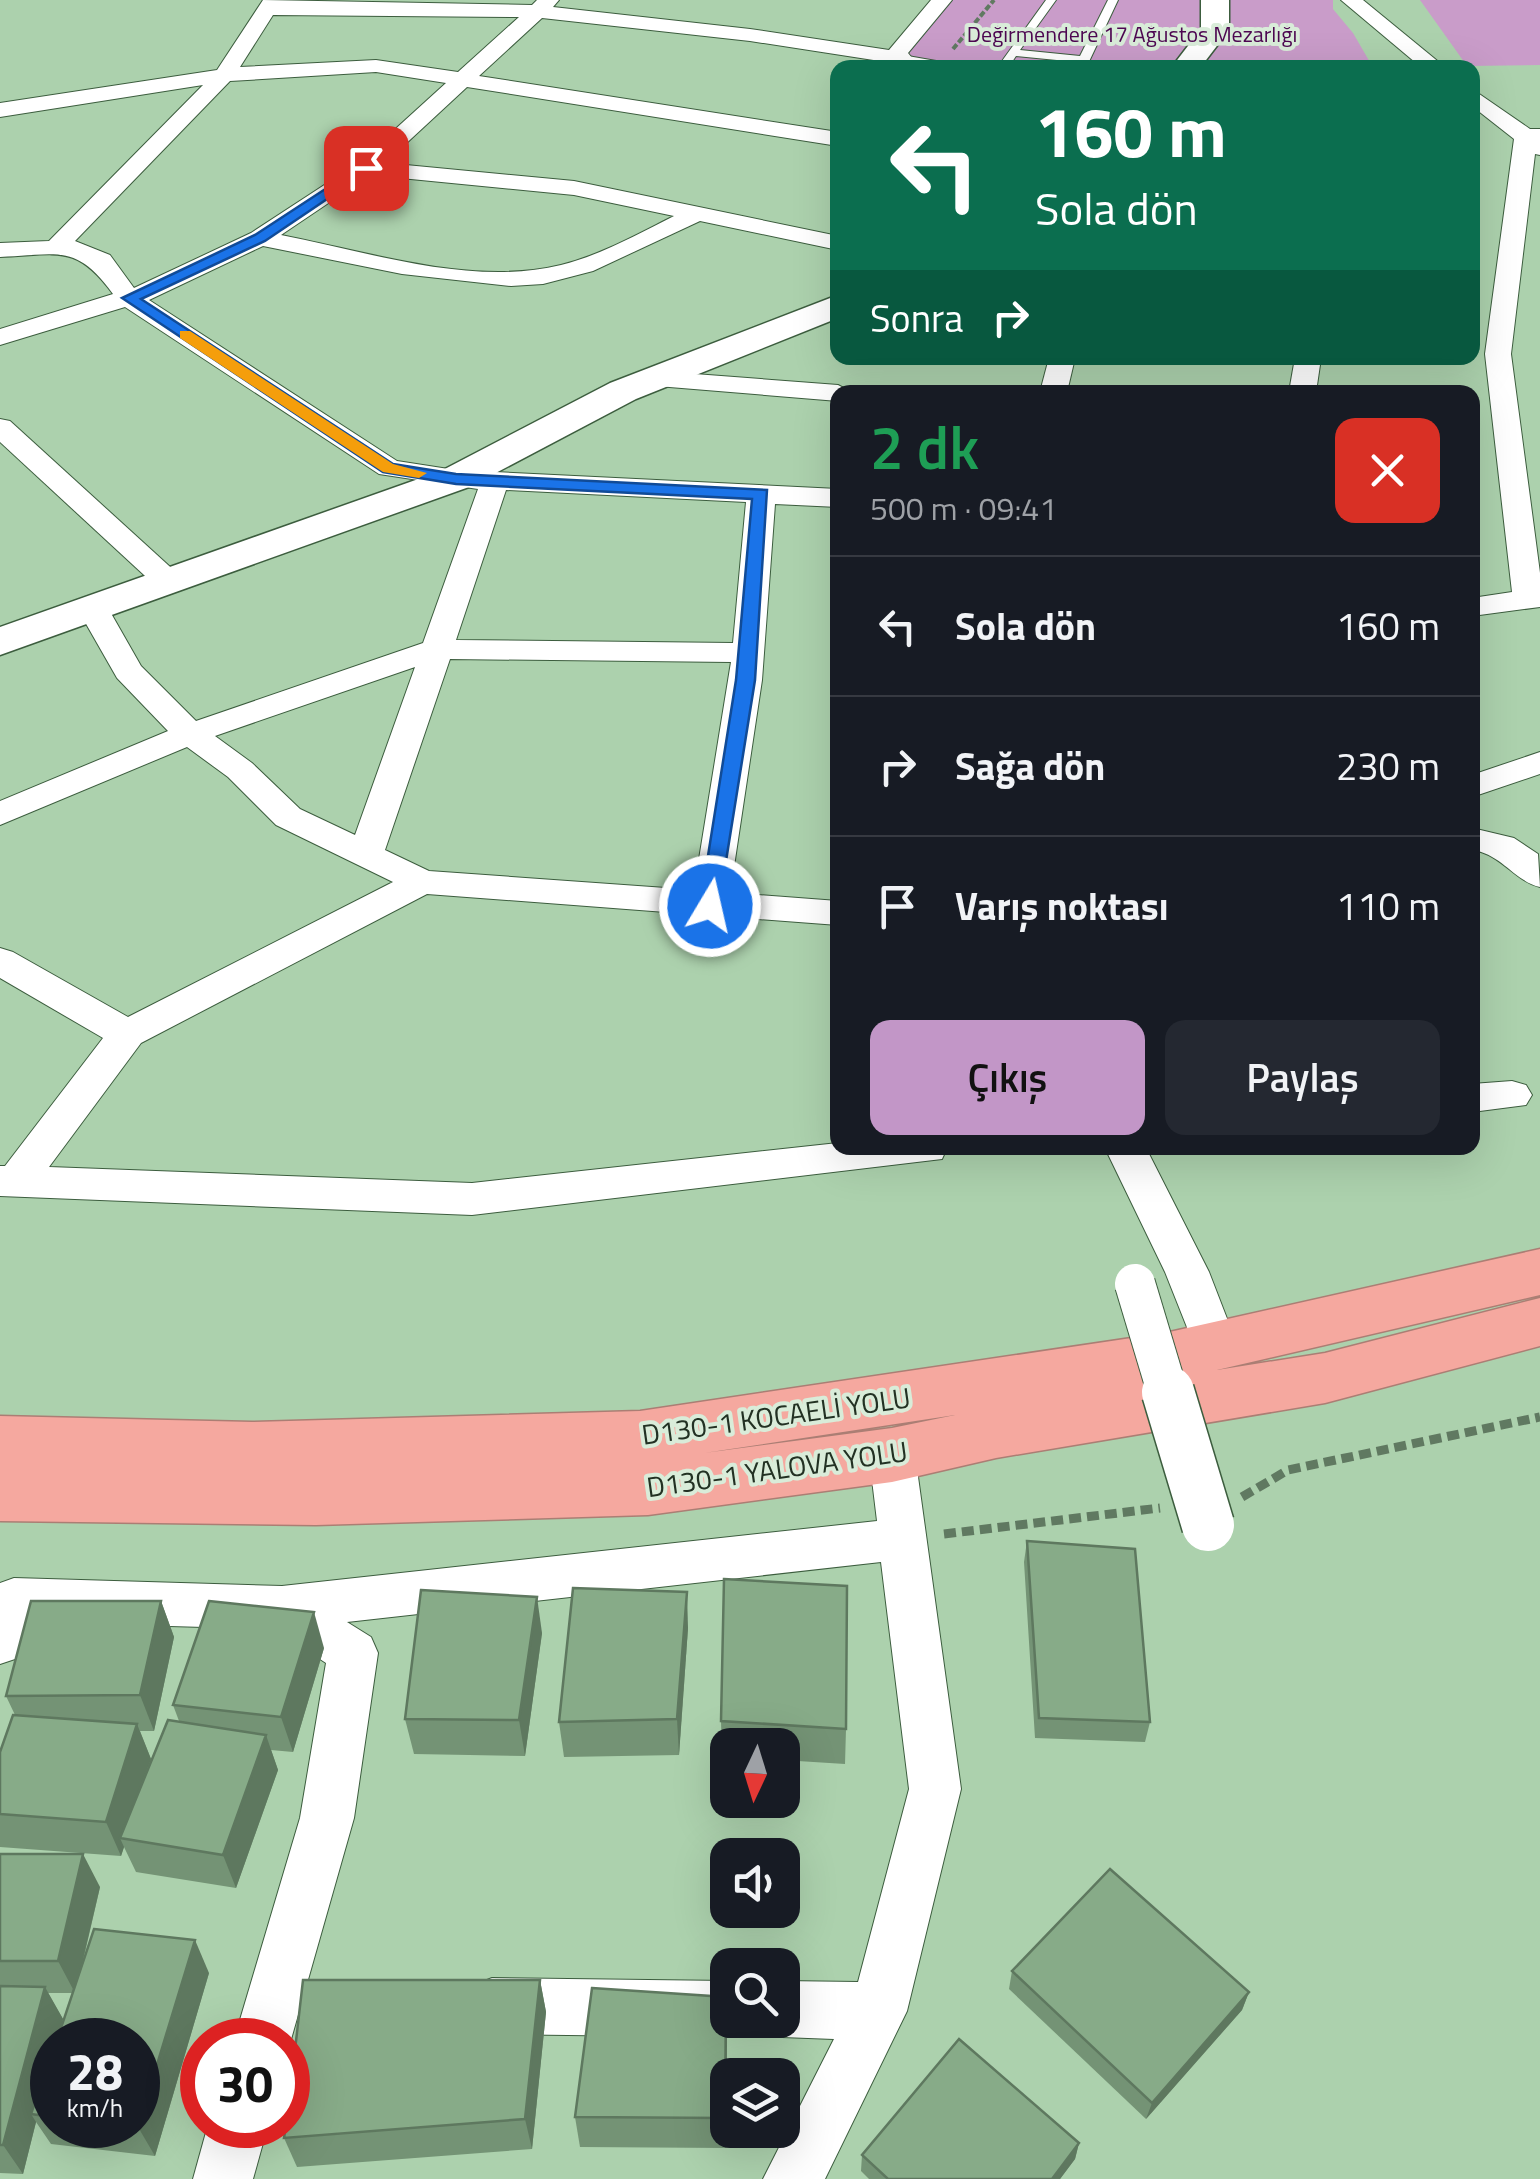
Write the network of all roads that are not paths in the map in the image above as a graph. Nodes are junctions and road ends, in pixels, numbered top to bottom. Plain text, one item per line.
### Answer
1 (942, 0) edge
2 (1051, 0) edge
3 (1113, 0) edge
4 (1215, 0) edge
5 (1351, 0) edge
6 (271, 5) edge
7 (543, 6) edge
8 (1013, 52) junction
9 (889, 60) edge
10 (894, 60) edge
11 (1008, 60) edge
12 (1059, 60) edge
13 (1084, 60) edge
14 (1191, 60) edge
15 (1426, 60) edge
16 (226, 72) junction
17 (461, 82) junction
18 (1480, 101) edge
19 (0, 110) edge
20 (830, 132) edge
21 (1535, 140) edge
22 (366, 168) junction
23 (700, 212) junction
24 (260, 238) junction
25 (830, 241) edge
26 (57, 246) junction
27 (0, 250) edge
28 (129, 298) junction
29 (830, 309) edge
30 (0, 337) edge
31 (1486, 352) edge
32 (655, 379) junction
33 (830, 392) edge
34 (0, 427) edge
35 (14, 457) edge
36 (475, 480) junction
37 (761, 494) junction
38 (830, 498) edge
39 (168, 581) junction
40 (1534, 599) edge
41 (1480, 606) edge
42 (93, 608) junction
43 (0, 642) edge
44 (436, 650) junction
45 (748, 653) junction
46 (190, 734) junction
47 (1540, 762) edge
48 (1480, 784) edge
49 (0, 814) edge
50 (1484, 840) edge
51 (364, 857) junction
52 (1540, 876) edge
53 (422, 882) junction
54 (710, 906) junction
55 (830, 913) edge
56 (0, 961) edge
57 (128, 1034) junction
58 (864, 1155) edge
59 (1129, 1155) edge
60 (8, 1181) edge
61 (1136, 1284) dead end
62 (1539, 1285) edge
63 (1216, 1347) junction
64 (0, 1442) edge
65 (892, 1455) junction
66 (0, 1494) edge
67 (1204, 1510) road end
68 (903, 1540) junction
69 (282, 1608) junction
70 (5, 1614) edge
71 (332, 2004) edge
72 (431, 2006) edge
73 (710, 2009) edge
74 (800, 2010) edge
75 (879, 2010) junction
76 (269, 2018) edge
77 (282, 2018) edge
78 (232, 2148) edge
79 (223, 2179) edge
80 (793, 2179) edge

1 - 10 street
2 - 8 lane
3 - 13 lane
4 - 14 street
5 - 15 street
6 - 7 street
6 - 16 street
7 - 9 street
7 - 17 street
8 - 11 lane
8 - 12 lane
16 - 17 street
16 - 19 street
16 - 26 street
17 - 20 street
17 - 22 street
18 - 21 street
21 - 31 street
22 - 23 street
22 - 24 street
23 - 24 street
23 - 25 street
24 - 28 street
26 - 27 street
26 - 28 street
28 - 30 street
28 - 36 street
29 - 32 street
31 - 40 street
32 - 33 street
32 - 36 street
34 - 35 street
35 - 39 street
36 - 37 street
36 - 39 street
36 - 44 street
37 - 38 street
37 - 45 street
39 - 42 street
40 - 41 street
42 - 43 street
42 - 46 street
44 - 45 street
44 - 46 street
44 - 51 street
45 - 54 street
46 - 49 street
46 - 51 street
47 - 48 street
50 - 52 street
51 - 53 street
53 - 54 street
53 - 57 street
54 - 55 street
56 - 57 street
57 - 60 street
58 - 60 street
59 - 63 street
61 - 67 street, bridge
62 - 63 highway, D130-1 KOCAELİ YOLU
62 - 65 highway, D130-1 YALOVA YOLU
63 - 64 highway, D130-1 KOCAELİ YOLU
65 - 66 highway, D130-1 YALOVA YOLU
65 - 68 street
68 - 69 street
68 - 75 street
69 - 70 street
69 - 76 street
71 - 77 street
72 - 73 street
74 - 75 street
75 - 80 street
78 - 79 street

